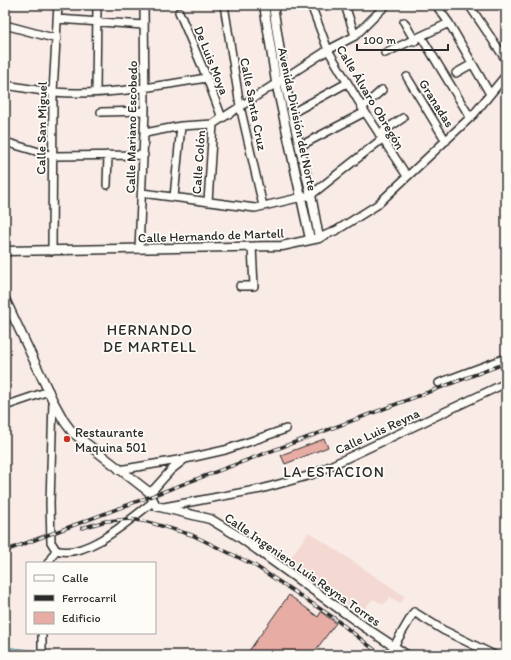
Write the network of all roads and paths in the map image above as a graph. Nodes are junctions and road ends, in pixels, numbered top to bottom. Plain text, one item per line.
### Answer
1 (58, 5) edge
2 (97, 5) edge
3 (144, 5) edge
4 (224, 5) edge
5 (264, 5) edge
6 (273, 5) edge
7 (312, 5) edge
8 (345, 5) edge
9 (386, 5) edge
10 (436, 5) edge
11 (469, 5) edge
12 (179, 12) dead end
13 (57, 19) junction
14 (404, 22) dead end
15 (97, 23) junction
16 (449, 23) junction
17 (5, 25) edge
18 (144, 25) junction
19 (355, 36) junction
20 (422, 38) junction
21 (57, 39) junction
22 (415, 41) junction
23 (328, 50) junction
24 (385, 54) dead end
25 (506, 60) edge
26 (472, 64) junction
27 (456, 73) dead end
28 (506, 75) edge
29 (407, 77) dead end
30 (207, 78) junction
31 (280, 80) junction
32 (347, 83) junction
33 (5, 85) edge
34 (145, 88) junction
35 (382, 90) dead end
36 (54, 92) junction
37 (96, 92) junction
38 (490, 94) junction
39 (240, 106) junction
40 (364, 110) junction
41 (145, 111) junction
42 (101, 112) dead end
43 (292, 113) junction
44 (470, 117) junction
45 (222, 118) junction
46 (403, 118) dead end
47 (213, 124) junction
48 (181, 126) junction
49 (145, 133) junction
50 (380, 136) junction
51 (446, 141) junction
52 (5, 142) edge
53 (300, 146) junction
54 (108, 155) junction
55 (144, 155) junction
56 (53, 156) junction
57 (406, 176) junction
58 (107, 185) dead end
59 (142, 193) junction
60 (311, 195) junction
61 (302, 196) junction
62 (174, 197) junction
63 (208, 202) junction
64 (264, 206) junction
65 (319, 238) junction
66 (310, 239) junction
67 (252, 247) junction
68 (138, 249) junction
69 (5, 251) edge
70 (52, 251) junction
71 (240, 286) dead end
72 (5, 299) edge
73 (506, 358) edge
74 (439, 383) dead end
75 (506, 383) edge
76 (49, 391) junction
77 (53, 401) junction
78 (5, 406) edge
79 (286, 429) dead end
80 (185, 459) junction
81 (120, 470) junction
82 (149, 492) junction
83 (153, 502) junction
84 (161, 508) junction
85 (56, 550) junction
86 (49, 562) edge
87 (42, 634) edge
88 (394, 646) junction
89 (42, 655) edge
90 (407, 655) edge
91 (494, 655) edge

1 - 13 street, Calle San Miguel
2 - 15 street
3 - 18 street, Calle Mariano Escobedo
4 - 39 street, Calle Santa Cruz
5 - 31 street, Avenida División del Norte
6 - 31 street, Avenida División del Norte
7 - 23 street, Calle Álvaro Obregón
8 - 19 street
9 - 19 street
10 - 16 street
11 - 25 street
12 - 30 street, De Luis Moya
13 - 15 street
13 - 21 street, Calle San Miguel
14 - 22 street
15 - 18 street
15 - 37 street
16 - 20 street
16 - 26 street
17 - 21 street
18 - 34 street, Calle Mariano Escobedo
19 - 23 street
20 - 22 street
20 - 44 street
21 - 36 street, Calle San Miguel
22 - 24 street
23 - 31 street
23 - 32 street, Calle Álvaro Obregón
26 - 27 street
26 - 38 street
28 - 38 street, Calle Hernando de Martell
29 - 51 street, Granadas
30 - 34 street
30 - 45 street, De Luis Moya
31 - 39 street
31 - 43 street, Avenida División del Norte
31 - 61 street, Avenida División del Norte
32 - 40 street, Calle Álvaro Obregón
32 - 43 street
33 - 36 street
34 - 37 street
34 - 41 street, Calle Mariano Escobedo
35 - 40 street
36 - 37 street
36 - 56 street, Calle San Miguel
38 - 44 street, Calle Hernando de Martell
39 - 45 street
39 - 64 street, Calle Santa Cruz
40 - 50 street, Calle Álvaro Obregón
40 - 53 street
41 - 42 street
41 - 49 street, Calle Mariano Escobedo
43 - 53 street, Avenida División del Norte
44 - 51 street, Calle Hernando de Martell
45 - 47 street
46 - 50 street
47 - 48 street
47 - 63 street, Calle Colón
48 - 49 street
48 - 62 street
49 - 55 street, Calle Mariano Escobedo
50 - 57 street, Calle Álvaro Obregón
50 - 60 street
51 - 57 street, Calle Hernando de Martell
52 - 56 street
53 - 60 street, Avenida División del Norte
54 - 55 street
54 - 56 street
54 - 58 street
55 - 59 street, Calle Mariano Escobedo
56 - 70 street, Calle San Miguel
57 - 65 street, Calle Hernando de Martell
59 - 62 street
59 - 68 street, Calle Mariano Escobedo
60 - 61 street
60 - 65 street, Avenida División del Norte
61 - 64 street
61 - 66 street, Avenida División del Norte
62 - 63 street
63 - 64 street
65 - 66 street, Calle Hernando de Martell
66 - 67 street, Calle Hernando de Martell
67 - 68 street, Calle Hernando de Martell
67 - 71 street
68 - 70 street, Calle Hernando de Martell
69 - 70 street, Calle Hernando de Martell
72 - 76 street
73 - 74 street
75 - 84 street, Calle Luis Reyna
76 - 77 street
76 - 78 street
77 - 81 street
77 - 85 street
79 - 80 street
80 - 81 street
80 - 82 street
81 - 82 street
82 - 83 street
83 - 84 street, Calle Ingeniero Luis Reyna Torres
83 - 85 street
84 - 88 street, Calle Ingeniero Luis Reyna Torres
85 - 86 street
87 - 89 street
88 - 90 street, Calle Ingeniero Luis Reyna Torres
88 - 91 street

